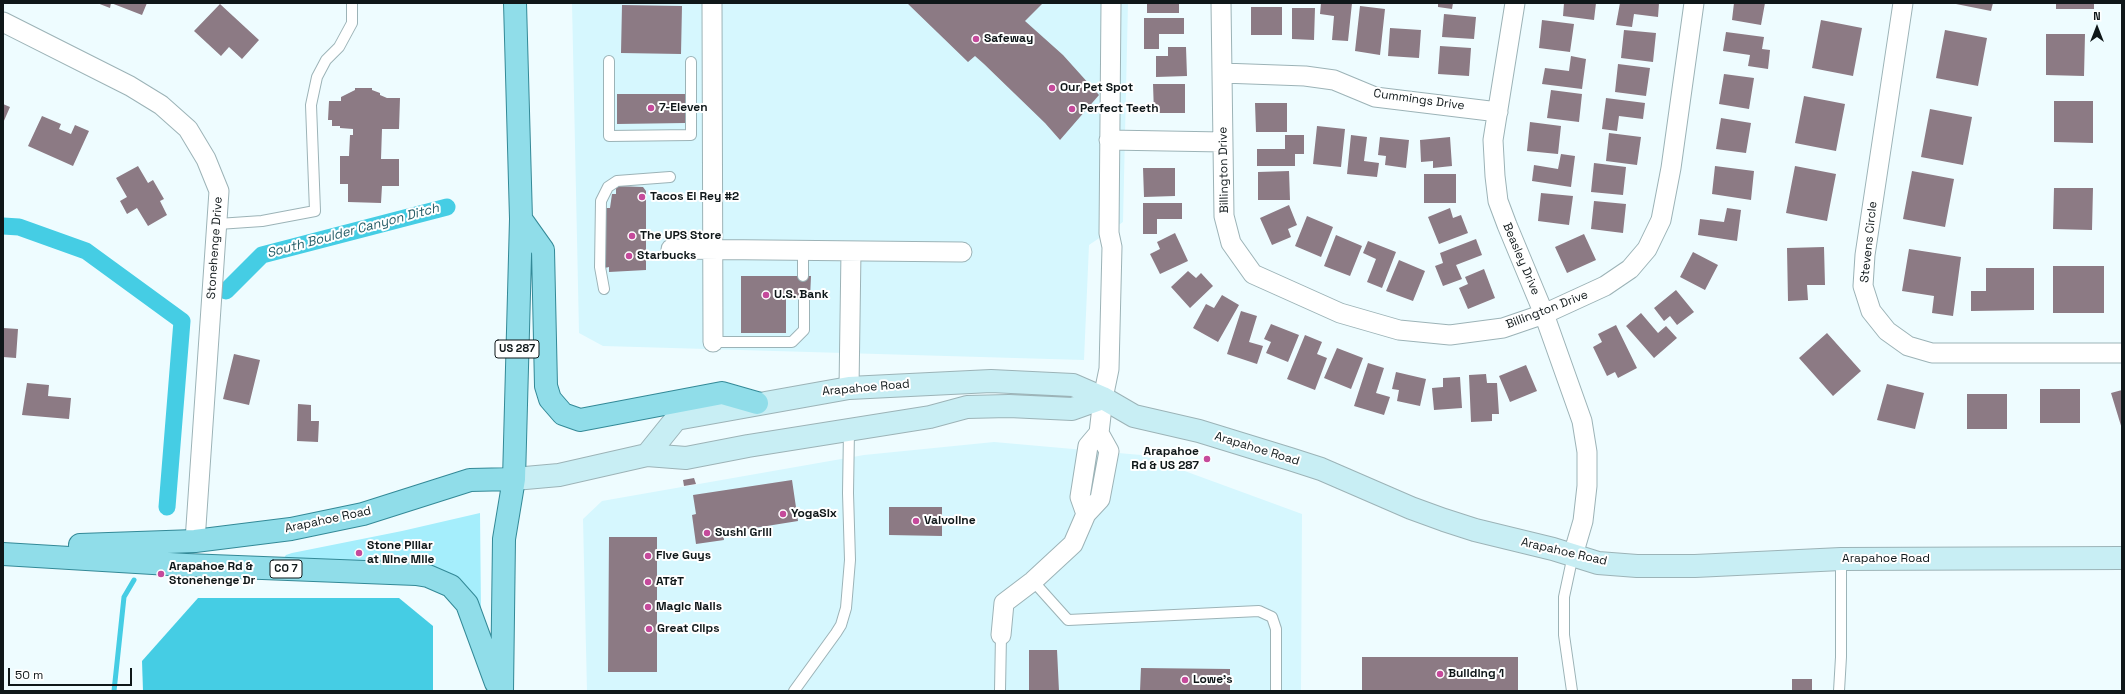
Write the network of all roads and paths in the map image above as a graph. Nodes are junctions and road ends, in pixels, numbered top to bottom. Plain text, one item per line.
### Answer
1 (352, 3) edge
2 (516, 3) edge
3 (712, 3) edge
4 (1111, 3) edge
5 (1221, 3) edge
6 (1515, 3) edge
7 (1694, 3) edge
8 (1903, 3) edge
9 (3, 22) edge
10 (609, 61) dead end
11 (691, 62) dead end
12 (1222, 74) junction
13 (1498, 112) junction
14 (1109, 140) junction
15 (1223, 142) junction
16 (670, 177) dead end
17 (522, 219) junction
18 (218, 224) junction
19 (671, 249) dead end
20 (712, 249) junction
21 (803, 250) junction
22 (852, 251) junction
23 (962, 252) dead end
24 (803, 276) dead end
25 (604, 289) dead end
26 (804, 298) dead end
27 (1544, 314) junction
28 (713, 342) joint
29 (2122, 353) edge
30 (849, 388) junction
31 (1103, 398) junction
32 (756, 403) junction
33 (849, 430) junction
34 (647, 455) junction
35 (514, 478) junction
36 (195, 541) junction
37 (3, 545) edge
38 (3, 554) edge
39 (1573, 555) junction
40 (2122, 558) edge
41 (1841, 559) junction
42 (1032, 581) junction
43 (1001, 635) joint
44 (498, 691) edge
45 (502, 691) edge
46 (794, 691) edge
47 (1000, 691) edge
48 (1276, 691) edge
49 (1572, 691) edge
50 (1839, 691) edge

1 - 18 lane
2 - 17 main road, US 287
3 - 20 street
4 - 14 street
5 - 12 street, Billington Drive
6 - 13 street, Beasley Drive
7 - 27 street, Billington Drive
8 - 29 street, Stevens Circle
9 - 18 street, Stonehenge Drive
10 - 11 lane
12 - 13 street, Cummings Drive
12 - 15 street, Billington Drive
13 - 27 street, Beasley Drive
14 - 15 street
14 - 31 street
15 - 27 street, Billington Drive
16 - 25 lane
17 - 32 main road
17 - 35 main road, US 287
18 - 36 street, Stonehenge Drive
19 - 20 street
20 - 21 street
20 - 28 street
21 - 22 street
21 - 24 lane
22 - 23 street
22 - 30 street
26 - 28 lane
27 - 39 street, Beasley Drive
30 - 31 main road, Arapahoe Road
30 - 32 main road, Arapahoe Road
31 - 33 main road, Arapahoe Road
31 - 39 main road, Arapahoe Road
31 - 42 street
32 - 34 main road, Arapahoe Road
33 - 34 main road, Arapahoe Road
33 - 46 lane
34 - 35 main road, Arapahoe Road
35 - 36 main road, Arapahoe Road
35 - 45 main road, US 287
36 - 37 main road, Arapahoe Road
38 - 44 main road, CO 7
39 - 41 main road, Arapahoe Road
39 - 49 lane
40 - 41 main road, Arapahoe Road
41 - 50 lane
42 - 43 street
42 - 48 lane
43 - 47 lane

